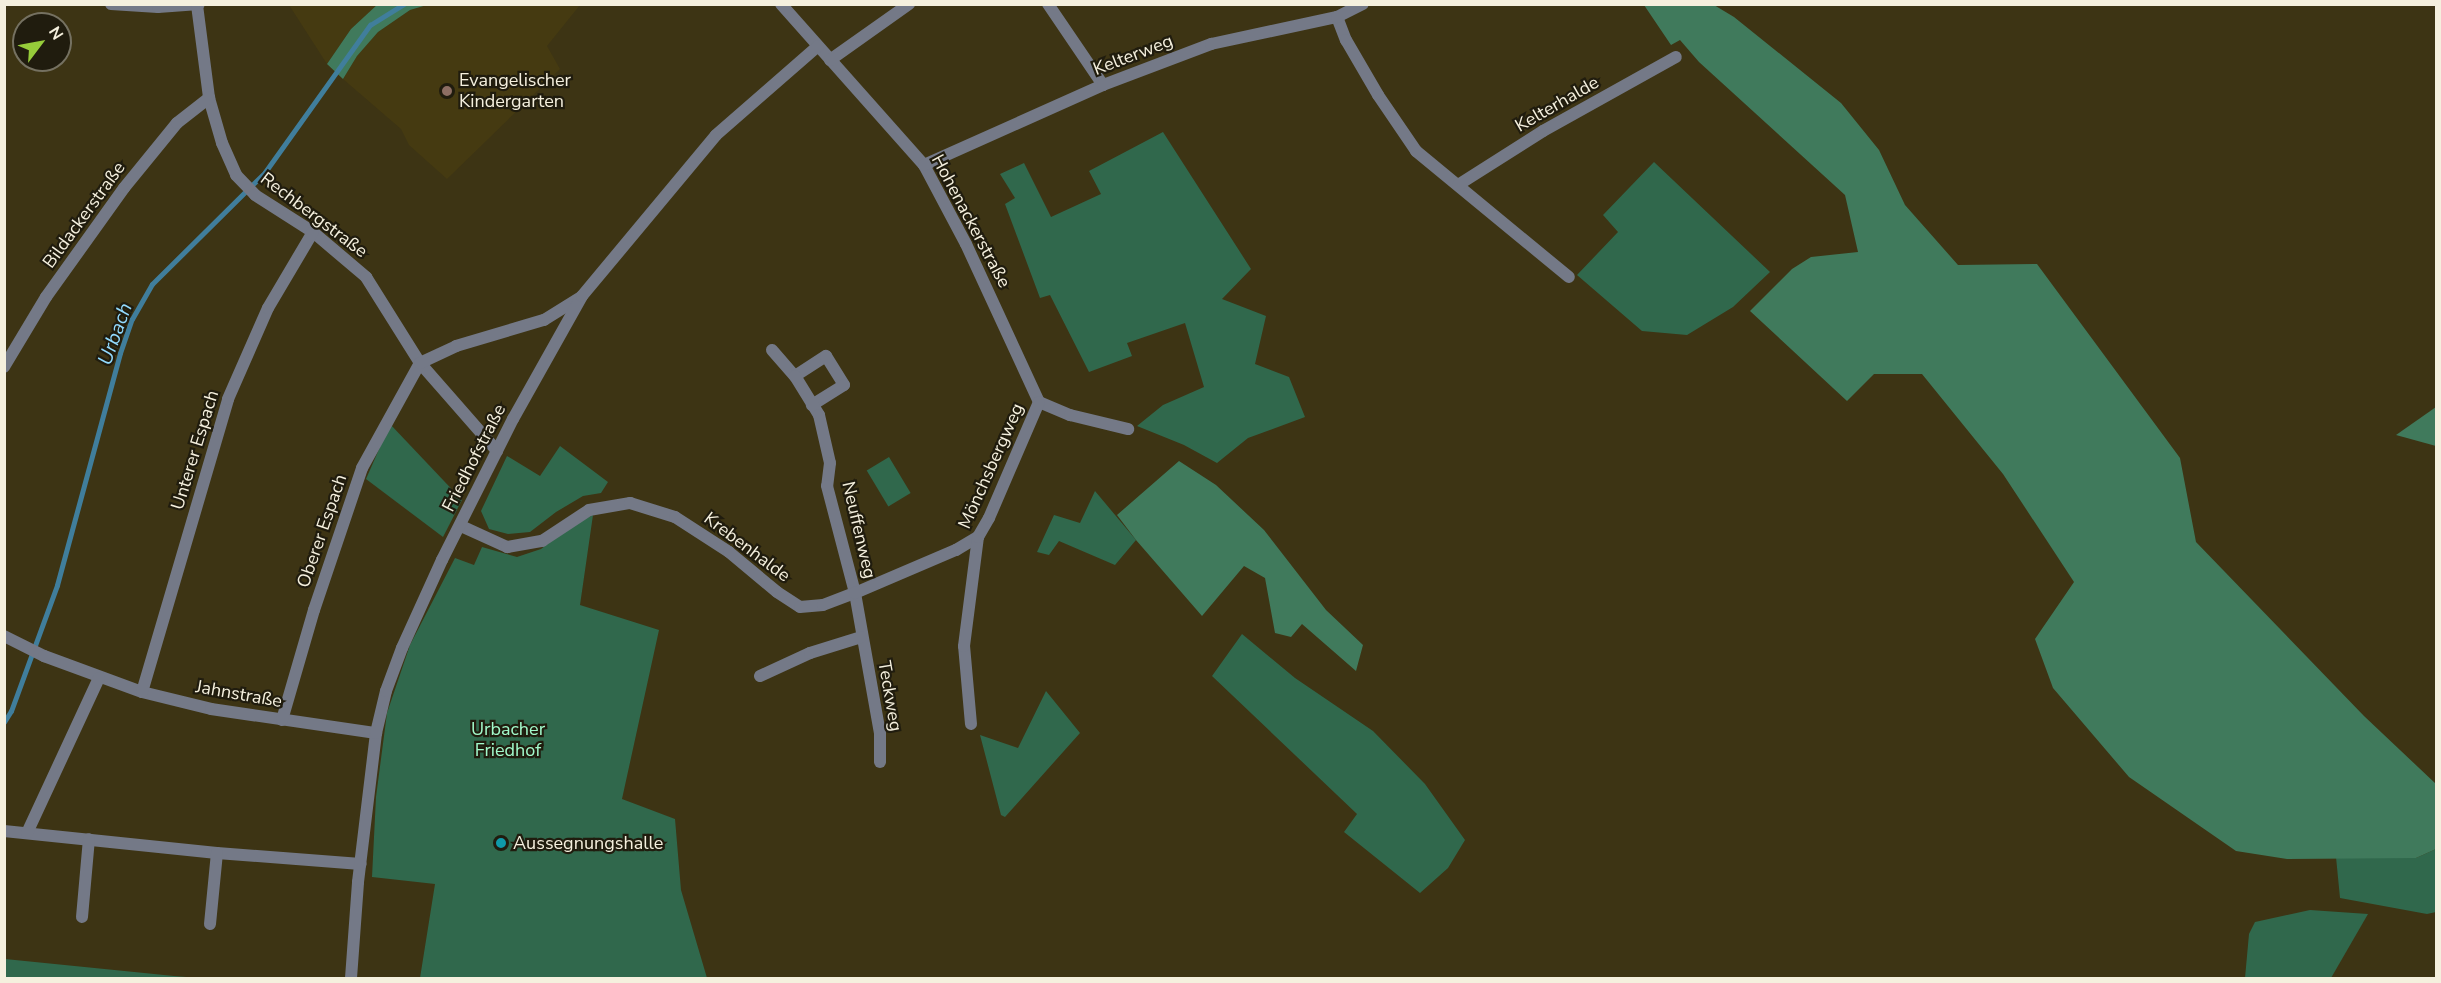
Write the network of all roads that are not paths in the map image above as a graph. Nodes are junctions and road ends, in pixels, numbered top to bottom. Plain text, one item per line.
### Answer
1 (111, 4) edge
2 (781, 4) edge
3 (909, 4) edge
4 (1048, 4) edge
5 (1363, 4) edge
6 (198, 5) edge
7 (1337, 17) junction
8 (818, 46) junction
9 (1676, 57) dead end
10 (830, 60) junction
11 (1103, 85) junction
12 (209, 98) junction
13 (924, 165) junction
14 (1458, 185) junction
15 (313, 232) junction
16 (1569, 276) dead end
17 (582, 296) junction
18 (772, 350) dead end
19 (420, 363) junction
20 (4, 367) edge
21 (795, 376) junction
22 (1039, 402) junction
23 (812, 405) junction
24 (1128, 429) dead end
25 (497, 451) junction
26 (460, 526) junction
27 (978, 537) junction
28 (855, 593) junction
29 (4, 636) edge
30 (861, 637) junction
31 (760, 676) dead end
32 (99, 678) junction
33 (142, 692) junction
34 (282, 720) junction
35 (971, 724) dead end
36 (376, 733) junction
37 (880, 762) dead end
38 (4, 831) edge
39 (27, 833) junction
40 (89, 839) junction
41 (217, 853) junction
42 (360, 864) junction
43 (82, 917) dead end
44 (210, 924) dead end
45 (351, 978) edge

1 - 6 street
2 - 8 street, Hohenackerstraße
3 - 10 street
4 - 11 street
5 - 7 street, Kelterweg
6 - 12 street, Rechbergstraße
7 - 11 street, Kelterweg
7 - 14 street
8 - 10 street, Hohenackerstraße
8 - 17 street, Friedhofstraße
9 - 14 street, Kelterhalde
10 - 13 street, Hohenackerstraße
11 - 13 street, Kelterweg
12 - 15 street, Rechbergstraße
12 - 20 street, Bildackerstraße
13 - 22 street, Hohenackerstraße
14 - 16 street
15 - 19 street, Rechbergstraße
15 - 33 street, Unterer Espach
17 - 19 street
17 - 25 street, Friedhofstraße
18 - 21 street, Neuffenweg
19 - 25 street, Rechbergstraße
19 - 34 street, Oberer Espach
21 - 23 street, Neuffenweg
21 - 23 street
22 - 24 street
22 - 27 street, Mönchsbergweg
23 - 28 street, Neuffenweg
25 - 26 street, Friedhofstraße
26 - 28 street, Krebenhalde
26 - 36 street, Friedhofstraße
27 - 28 street, Krebenhalde
27 - 35 street, Mönchsbergweg
28 - 30 street, Teckweg
29 - 32 street, Jahnstraße
30 - 31 street
30 - 37 street, Teckweg
32 - 33 street, Jahnstraße
32 - 39 street
33 - 34 street, Jahnstraße
34 - 36 street, Jahnstraße
36 - 42 street, Friedhofstraße
38 - 39 street
39 - 40 street
40 - 41 street
40 - 43 street
41 - 42 street
41 - 44 street
42 - 45 street, Friedhofstraße

